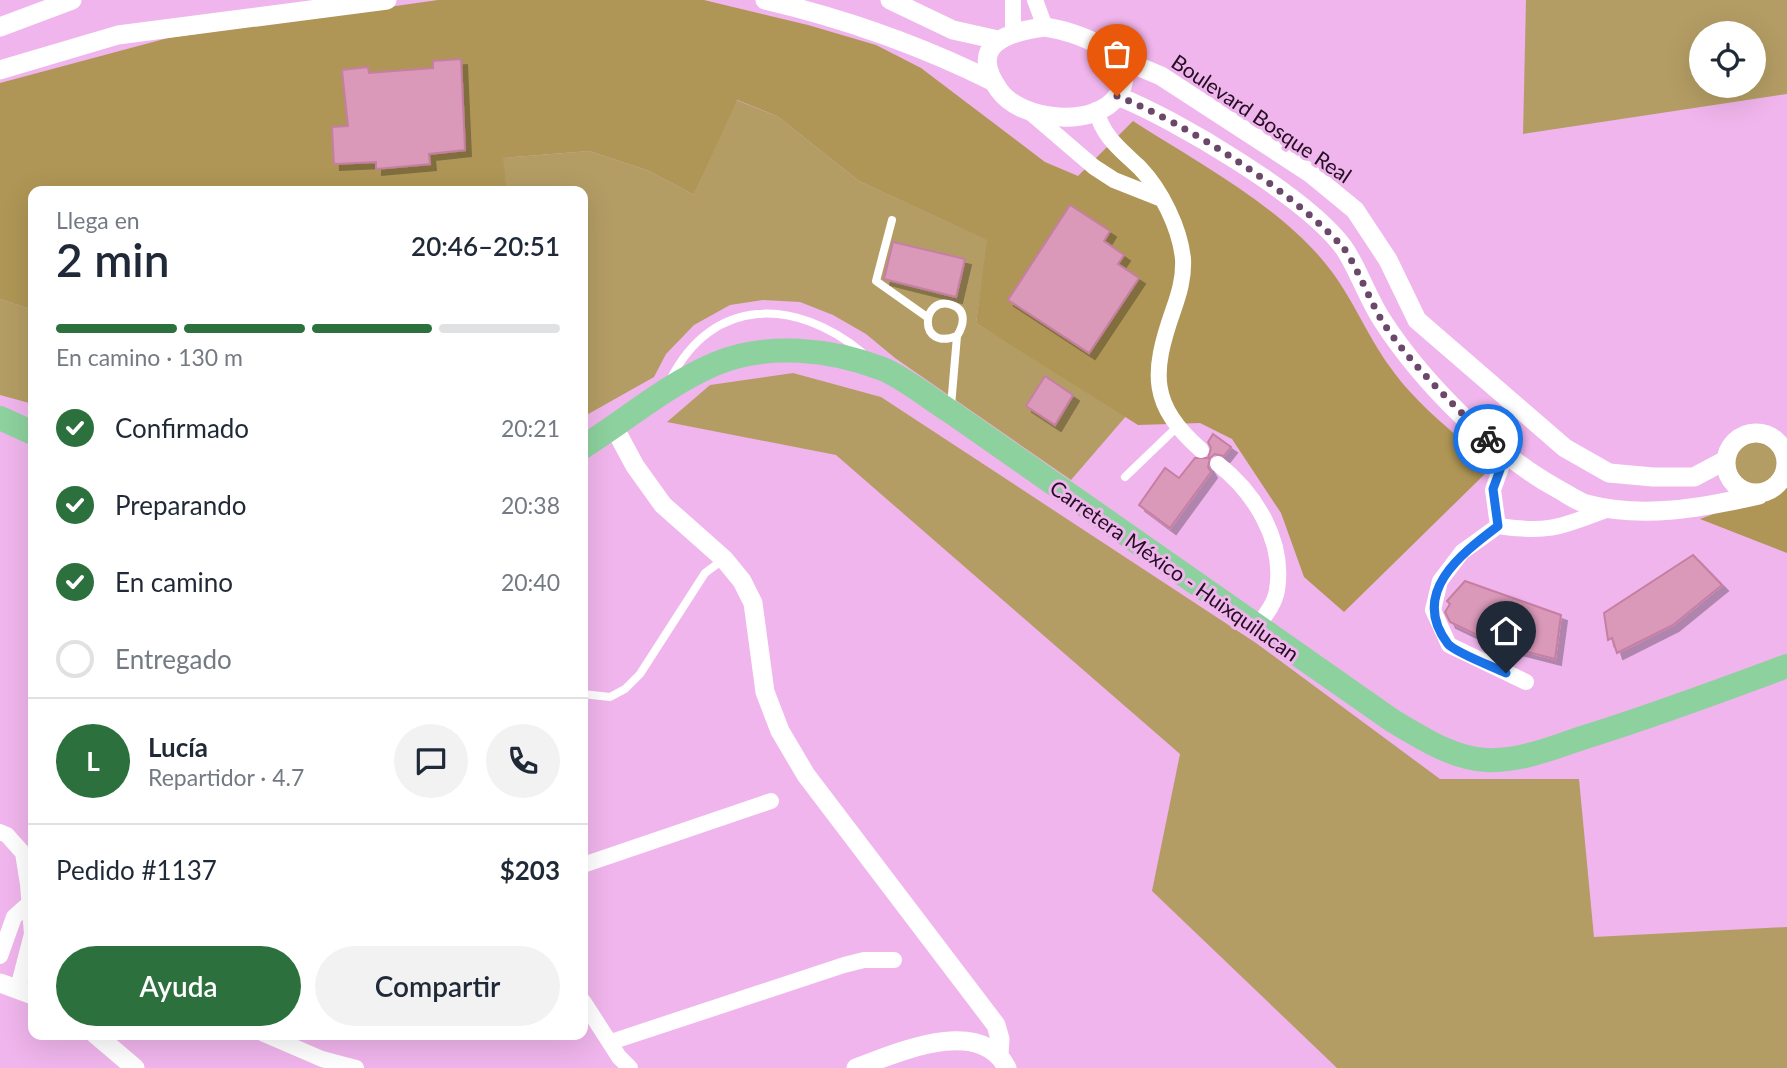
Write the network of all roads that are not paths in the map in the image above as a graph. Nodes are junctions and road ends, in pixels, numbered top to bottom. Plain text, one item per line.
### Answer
1 (72, 0) edge
2 (387, 0) edge
3 (765, 0) edge
4 (890, 0) edge
5 (1013, 0) edge
6 (1035, 0) edge
7 (0, 27) edge
8 (1045, 27) junction
9 (1005, 36) junction
10 (1111, 54) junction
11 (0, 70) edge
12 (994, 82) junction
13 (1117, 96) junction
14 (1096, 110) junction
15 (1031, 113) junction
16 (1162, 199) junction
17 (892, 220) dead end
18 (927, 317) junction
19 (957, 336) junction
20 (885, 370) junction
21 (663, 394) junction
22 (951, 412) junction
23 (0, 418) edge
24 (614, 427) junction
25 (1176, 428) junction
26 (28, 431) edge
27 (1781, 436) edge
28 (588, 444) edge
29 (1201, 450) dead end
30 (1505, 456) junction
31 (1726, 460) junction
32 (1218, 464) dead end
33 (1125, 477) dead end
34 (1785, 477) edge
35 (1759, 495) junction
36 (1611, 508) junction
37 (1498, 526) junction
38 (724, 559) junction
39 (1256, 628) junction
40 (1787, 666) edge
41 (1526, 682) dead end
42 (588, 696) edge
43 (771, 801) dead end
44 (0, 832) edge
45 (588, 863) edge
46 (28, 883) edge
47 (28, 904) edge
48 (28, 949) edge
49 (0, 956) edge
50 (894, 960) dead end
51 (17, 989) edge
52 (588, 1008) edge
53 (102, 1040) edge
54 (278, 1040) edge
55 (611, 1042) junction
56 (1003, 1062) edge
57 (623, 1064) edge
58 (135, 1068) edge
59 (356, 1068) edge
60 (856, 1068) edge

1 - 7 street
2 - 11 street
3 - 12 street
4 - 9 street
5 - 9 street
6 - 8 street
8 - 9 street
8 - 10 street
9 - 12 street
10 - 13 street
10 - 31 street, Boulevard Bosque Real
12 - 15 street
13 - 14 street
13 - 30 street
14 - 15 street
14 - 16 street
15 - 16 street
16 - 25 street
17 - 18 lane
18 - 19 lane
18 - 19 lane
19 - 22 lane
20 - 21 main road, Carretera México - Huixquilucan
20 - 21 lane
20 - 22 main road, Carretera México - Huixquilucan
21 - 24 main road, Carretera México - Huixquilucan
22 - 39 main road, Carretera México - Huixquilucan
23 - 26 main road
24 - 28 main road, Carretera México - Huixquilucan
24 - 38 street
25 - 29 street
25 - 33 lane
27 - 31 street
27 - 34 street
30 - 36 street
30 - 37 street
31 - 35 street
32 - 39 street
34 - 35 street
35 - 36 street
36 - 37 street
37 - 41 street
38 - 42 lane
38 - 56 street
39 - 40 main road, Carretera México - Huixquilucan
43 - 45 street
44 - 46 street
47 - 49 street
48 - 51 street
50 - 55 street
52 - 55 street
53 - 58 street
54 - 59 street
55 - 57 street
56 - 60 street

